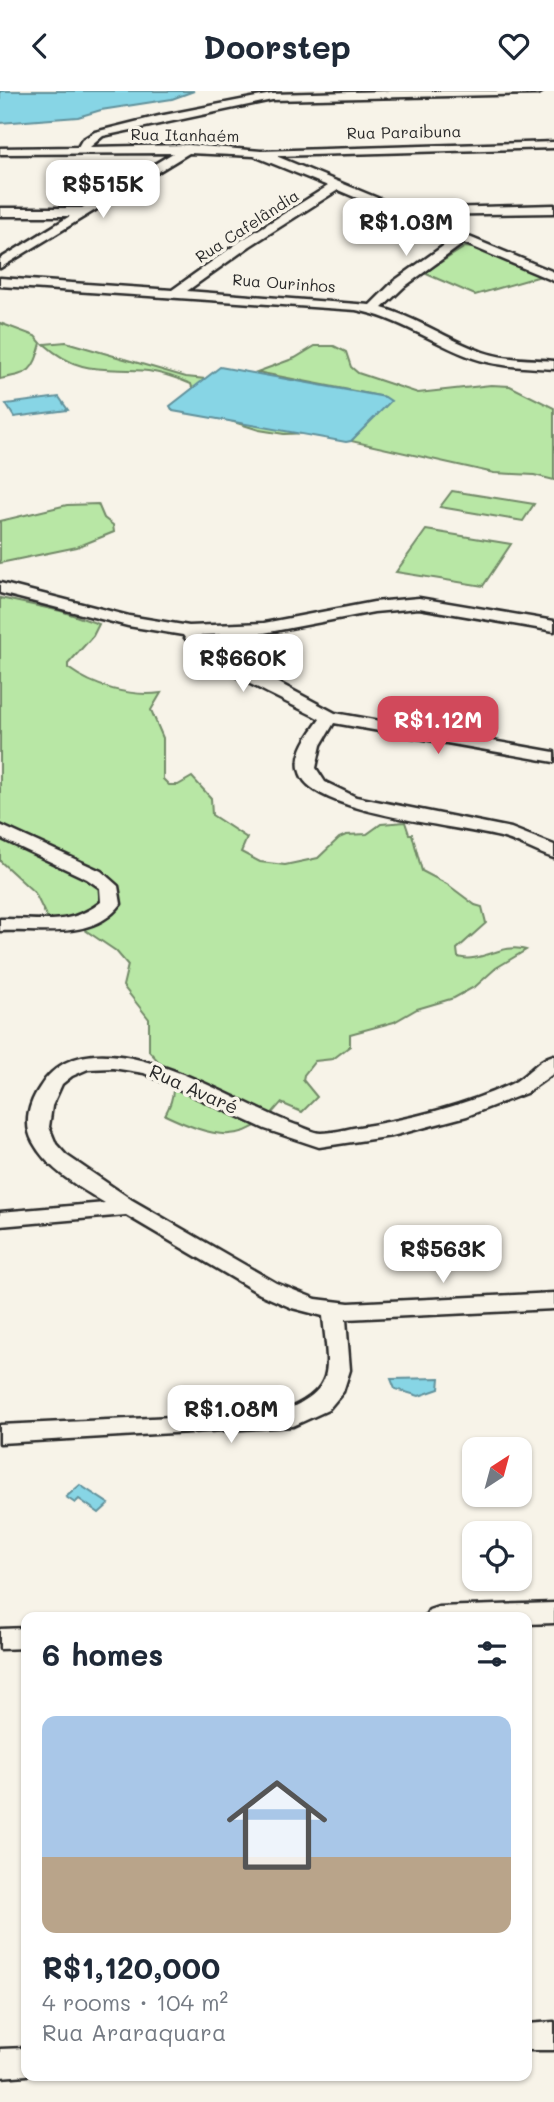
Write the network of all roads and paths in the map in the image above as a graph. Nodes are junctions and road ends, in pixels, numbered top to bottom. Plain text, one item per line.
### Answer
1 (486, 91) edge
2 (538, 91) edge
3 (554, 145) edge
4 (189, 148) junction
5 (83, 150) junction
6 (0, 151) edge
7 (255, 153) junction
8 (338, 185) junction
9 (554, 209) edge
10 (399, 211) junction
11 (0, 212) edge
12 (85, 212) junction
13 (463, 238) junction
14 (0, 264) edge
15 (551, 275) edge
16 (0, 282) edge
17 (174, 294) junction
18 (374, 308) junction
19 (554, 365) edge
20 (0, 588) edge
21 (554, 626) edge
22 (189, 631) junction
23 (330, 717) junction
24 (554, 757) edge
25 (0, 831) edge
26 (554, 852) edge
27 (0, 925) edge
28 (554, 1061) edge
29 (127, 1207) junction
30 (0, 1219) edge
31 (554, 1301) edge
32 (334, 1311) junction
33 (0, 1434) edge
34 (554, 1612) edge
35 (532, 1613) edge
36 (21, 1638) edge
37 (0, 1639) edge
38 (554, 2036) edge
39 (532, 2037) edge
40 (21, 2062) edge
41 (0, 2063) edge

1 - 2 street
1 - 5 street
3 - 7 street, Rua Paraibuna
4 - 5 street, Rua Itanhaém
4 - 7 street, Rua Itanhaém
4 - 12 street
5 - 6 street, Rua Itanhaém
7 - 8 street, Rua Itanhaém
8 - 10 street, Rua Itanhaém
8 - 17 street, Rua Cafelândia
9 - 10 street
10 - 13 street, Rua Itanhaém
11 - 12 street
12 - 14 street
13 - 15 street, Rua Itanhaém
13 - 18 street
16 - 17 street, Rua Ourinhos
17 - 18 street, Rua Ourinhos
18 - 19 street, Rua Ourinhos
20 - 22 street
21 - 22 street
22 - 23 street
23 - 24 street
23 - 26 street
25 - 27 street
28 - 29 street, Rua Avaré
29 - 30 street
29 - 32 street, Rua Avaré
31 - 32 street, Rua Avaré
32 - 33 street
34 - 35 street
36 - 37 street
38 - 39 street
40 - 41 street

